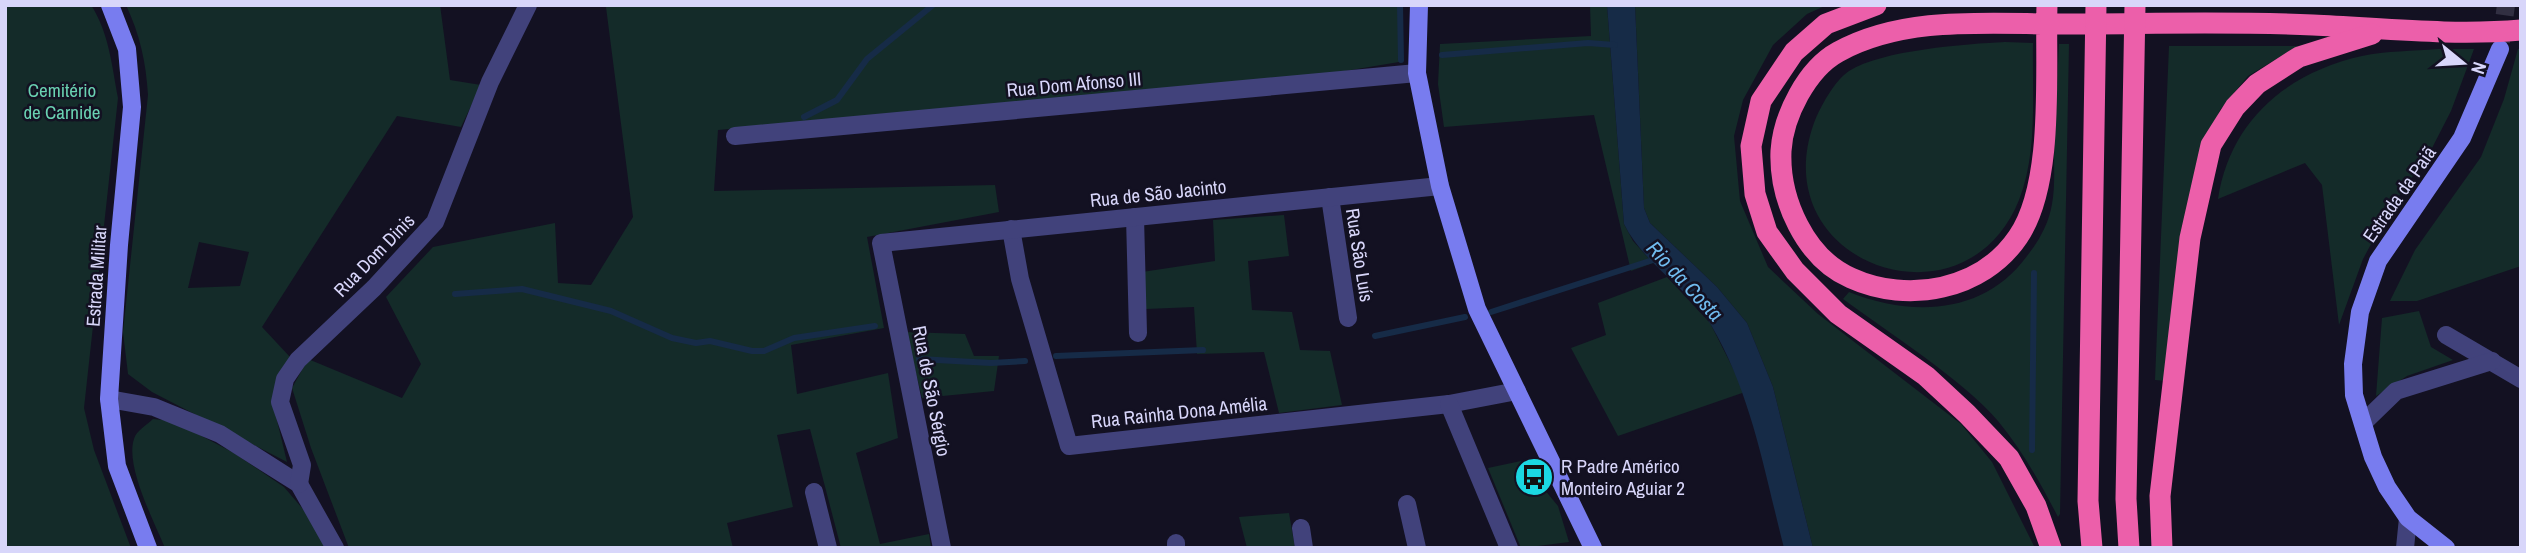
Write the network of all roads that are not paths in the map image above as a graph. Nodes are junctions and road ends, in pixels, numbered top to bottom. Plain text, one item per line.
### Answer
1 (110, 5) edge
2 (528, 5) edge
3 (1419, 5) edge
4 (1876, 5) edge
5 (2047, 5) edge
6 (2096, 5) edge
7 (2135, 5) edge
8 (2383, 30) junction
9 (2521, 30) edge
10 (2500, 49) tunnel mouth
11 (1417, 73) junction
12 (735, 136) dead end
13 (1440, 186) junction
14 (1330, 197) junction
15 (1135, 217) junction
16 (1011, 229) junction
17 (881, 243) joint
18 (1348, 318) dead end
19 (1138, 333) dead end
20 (2446, 335) dead end
21 (2492, 362) junction
22 (2521, 379) edge
23 (1517, 391) junction
24 (109, 399) junction
25 (1449, 404) junction
26 (2362, 423) junction
27 (299, 484) junction
28 (814, 492) dead end
29 (1407, 504) dead end
30 (2408, 518) junction
31 (1301, 528) dead end
32 (148, 548) edge
33 (335, 548) edge
34 (828, 548) edge
35 (942, 548) edge
36 (1304, 548) edge
37 (1417, 548) edge
38 (1508, 548) edge
39 (1593, 548) edge
40 (2051, 548) edge
41 (2092, 548) edge
42 (2129, 548) edge
43 (2162, 548) edge
44 (2405, 548) edge
45 (2446, 548) edge

1 - 24 street, Estrada Militar
2 - 27 street, Rua Dom Dinis
3 - 11 street
4 - 40 highway
5 - 8 highway
6 - 41 highway
7 - 42 highway
8 - 9 highway
8 - 43 highway
10 - 26 street, Estrada da Paiã
11 - 12 street, Rua Dom Afonso III
11 - 13 street
13 - 14 street, Rua de São Jacinto
13 - 23 street
14 - 15 street, Rua de São Jacinto
14 - 18 street, Rua São Luís
15 - 16 street, Rua de São Jacinto
15 - 19 street
16 - 17 street, Rua de São Jacinto
16 - 25 street, Rua Rainha Dona Amélia
17 - 35 street, Rua de São Sérgio
20 - 21 street
21 - 22 street
21 - 26 street
23 - 25 street, Rua Rainha Dona Amélia
23 - 39 street
24 - 27 street
24 - 32 street, Estrada Militar
25 - 38 street
26 - 30 street, Estrada da Paiã
27 - 33 street
28 - 34 street
29 - 37 street
30 - 44 street
30 - 45 street, Estrada da Paiã
31 - 36 street

